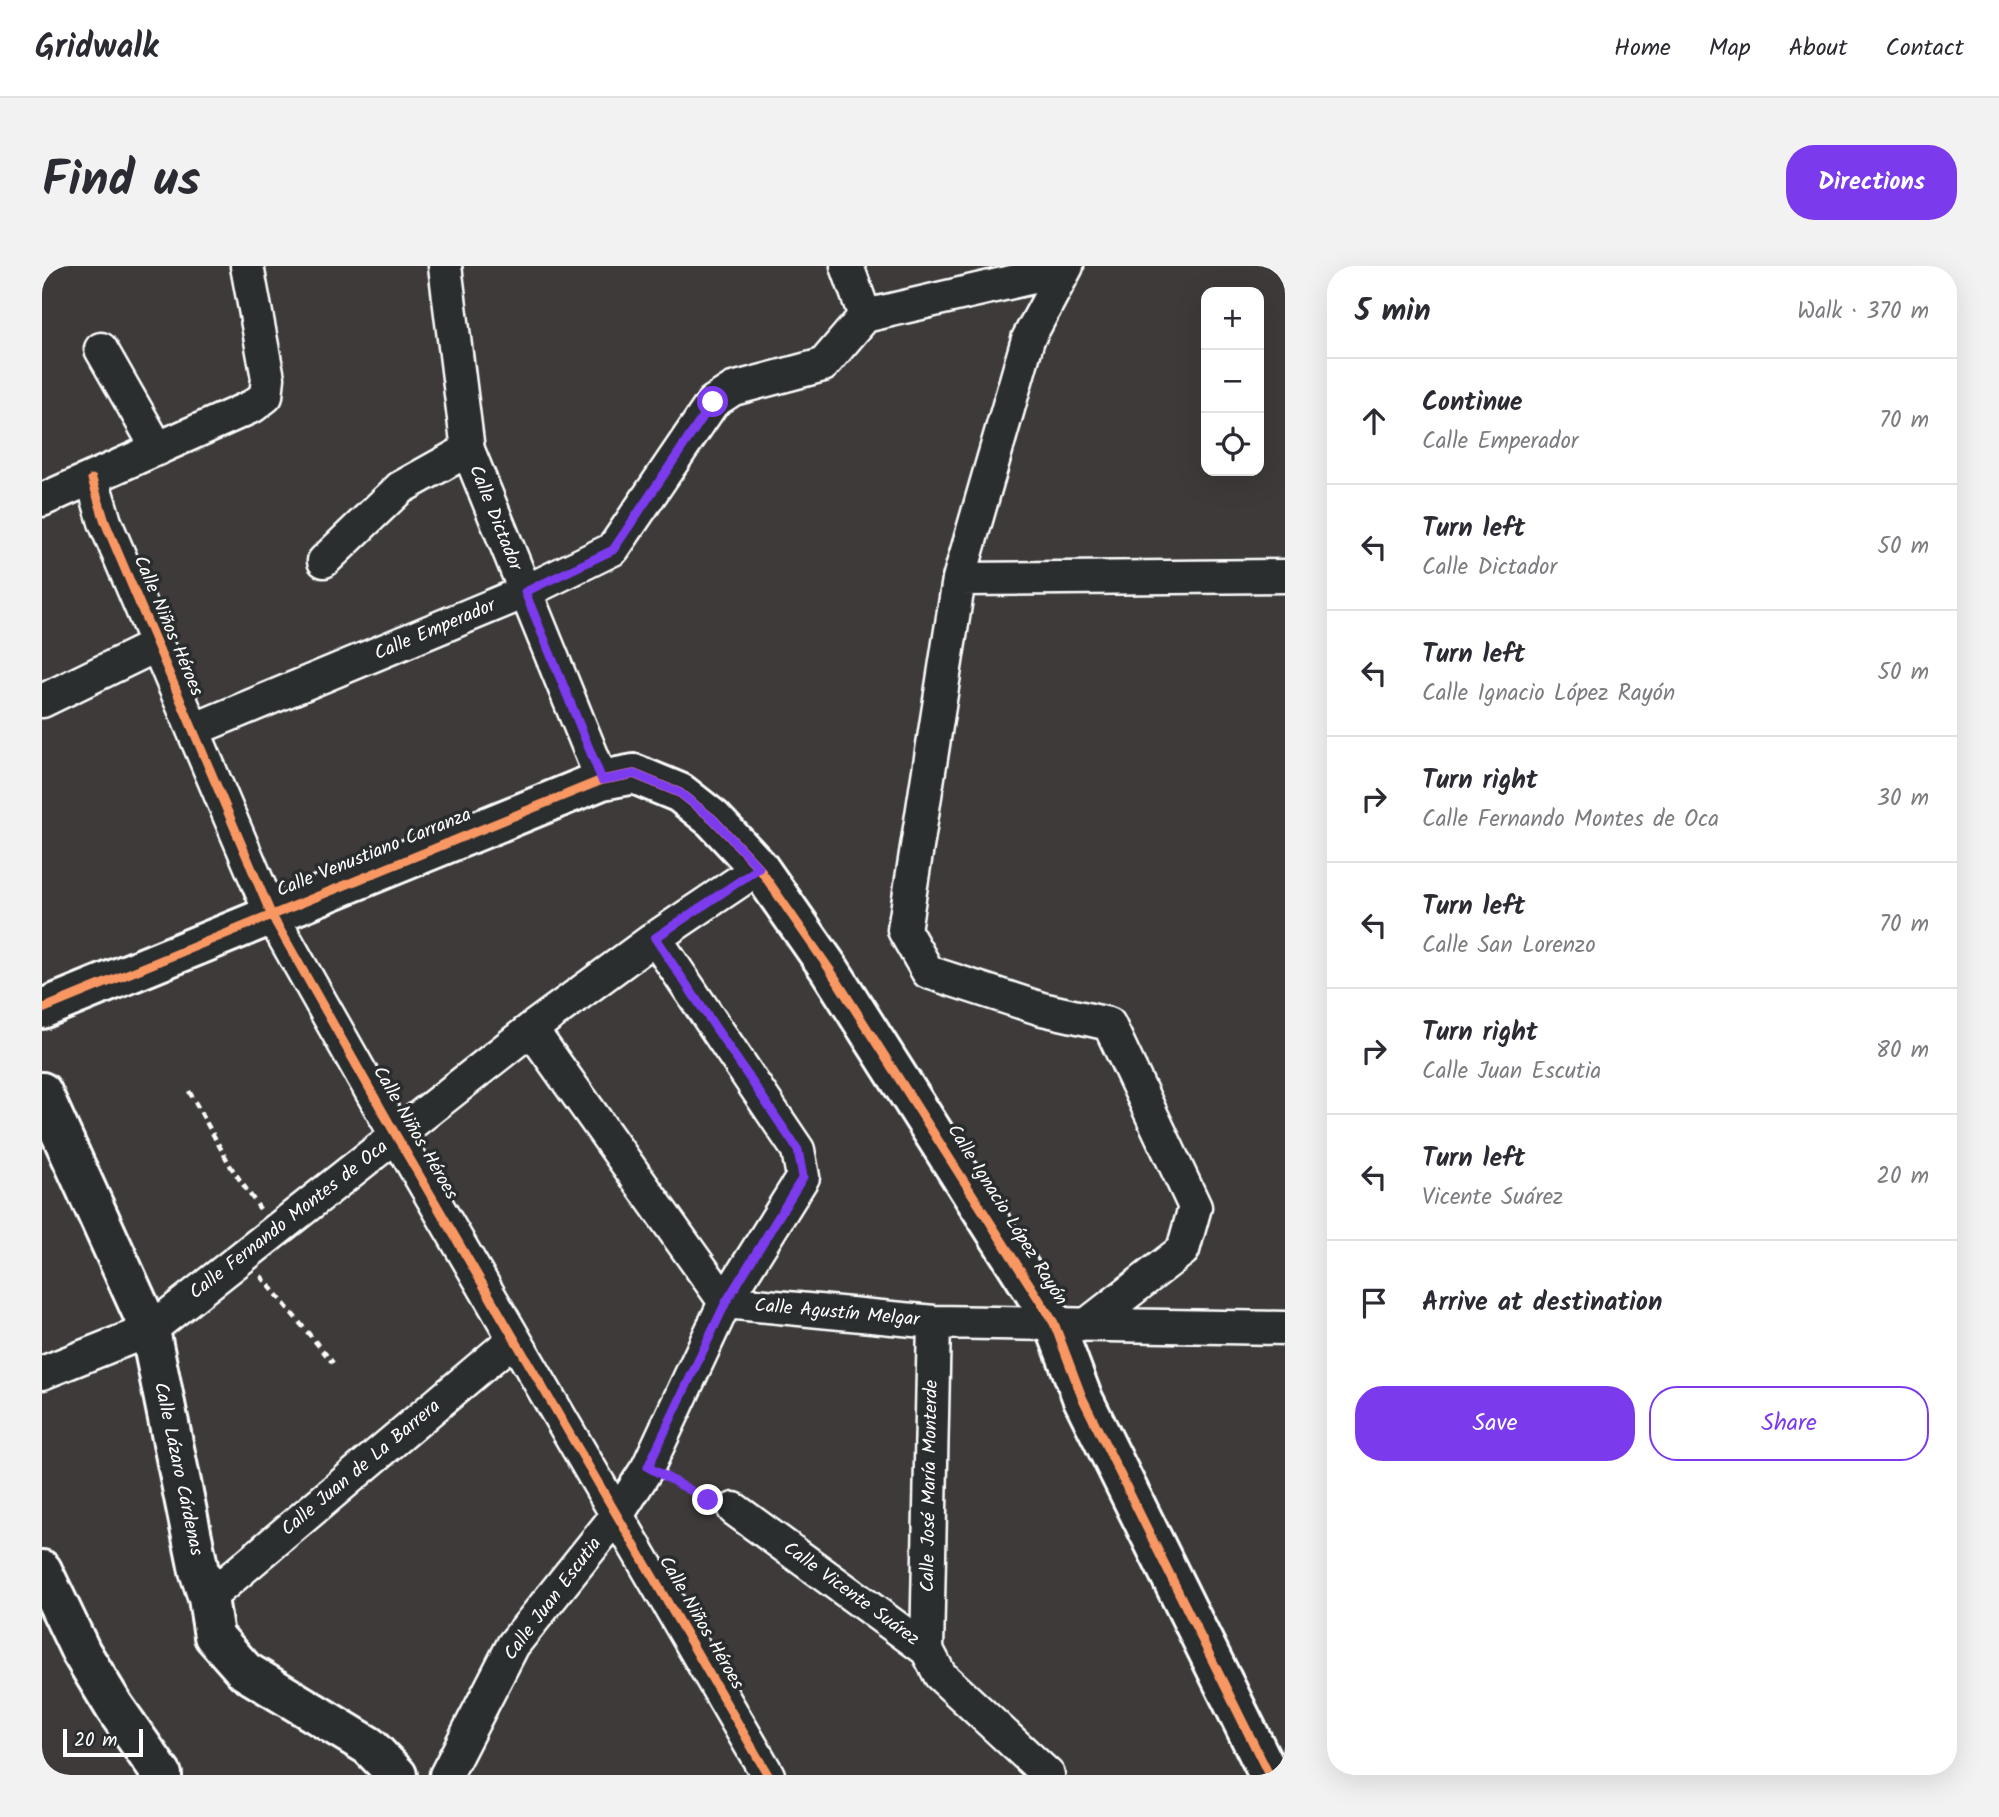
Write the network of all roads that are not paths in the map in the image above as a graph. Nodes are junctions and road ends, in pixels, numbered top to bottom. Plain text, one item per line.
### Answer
1 (247, 266) edge
2 (445, 266) edge
3 (847, 266) edge
4 (1065, 268) edge
5 (865, 316) junction
6 (101, 349) dead end
7 (158, 449) junction
8 (468, 450) junction
9 (92, 479) junction
10 (42, 500) edge
11 (324, 561) dead end
12 (1285, 576) edge
13 (959, 579) junction
14 (525, 592) junction
15 (158, 645) junction
16 (42, 701) edge
17 (193, 730) junction
18 (602, 780) junction
19 (759, 868) junction
20 (271, 914) junction
21 (655, 938) junction
22 (42, 1009) edge
23 (531, 1029) junction
24 (42, 1092) edge
25 (397, 1137) junction
26 (726, 1302) junction
27 (933, 1322) junction
28 (1071, 1323) junction
29 (1285, 1328) edge
30 (150, 1330) junction
31 (514, 1339) junction
32 (42, 1373) edge
33 (734, 1509) road end
34 (618, 1514) junction
35 (42, 1570) edge
36 (208, 1598) junction
37 (927, 1650) junction
38 (162, 1775) edge
39 (397, 1775) edge
40 (446, 1775) edge
41 (768, 1775) edge
42 (1048, 1775) edge
43 (1269, 1775) edge

1 - 7 street
2 - 8 street, Calle Dictador
3 - 5 street
4 - 5 street
4 - 13 street
5 - 14 street, Calle Emperador
6 - 7 street
7 - 9 street
8 - 11 street
8 - 14 street, Calle Dictador
9 - 10 street
9 - 15 street, Calle Niños Héroes
12 - 13 street
13 - 28 street
14 - 17 street, Calle Emperador
14 - 18 street, Calle Dictador
15 - 16 street
15 - 17 street, Calle Niños Héroes
17 - 20 street, Calle Niños Héroes
18 - 19 street, Calle Ignacio López Rayón
18 - 20 street, Calle Venustiano Carranza
19 - 21 street, Calle Fernando Montes de Oca
19 - 28 street, Calle Ignacio López Rayón
20 - 22 street, Calle Venustiano Carranza
20 - 25 street, Calle Niños Héroes
21 - 23 street, Calle Fernando Montes de Oca
21 - 26 street, Calle Juan Escutia
23 - 25 street, Calle Fernando Montes de Oca
23 - 26 street
24 - 30 street, Calle Lázaro Cárdenas
25 - 30 street, Calle Fernando Montes de Oca
25 - 31 street, Calle Niños Héroes
26 - 27 street, Calle Agustín Melgar
26 - 34 street, Calle Juan Escutia
27 - 28 street, Calle Agustín Melgar
27 - 37 street, Calle José María Monterde
28 - 29 street, Calle Agustín Melgar
28 - 43 street, Calle Ignacio López Rayón
30 - 32 street, Calle Fernando Montes de Oca
30 - 36 street, Calle Lázaro Cárdenas
31 - 34 street, Calle Niños Héroes
31 - 36 street, Calle Juan de La Barrera
33 - 37 street, Calle Vicente Suárez
34 - 40 street, Calle Juan Escutia
34 - 41 street, Calle Niños Héroes
35 - 38 street
36 - 39 street, Calle Lázaro Cárdenas
37 - 42 street, Calle Vicente Suárez

